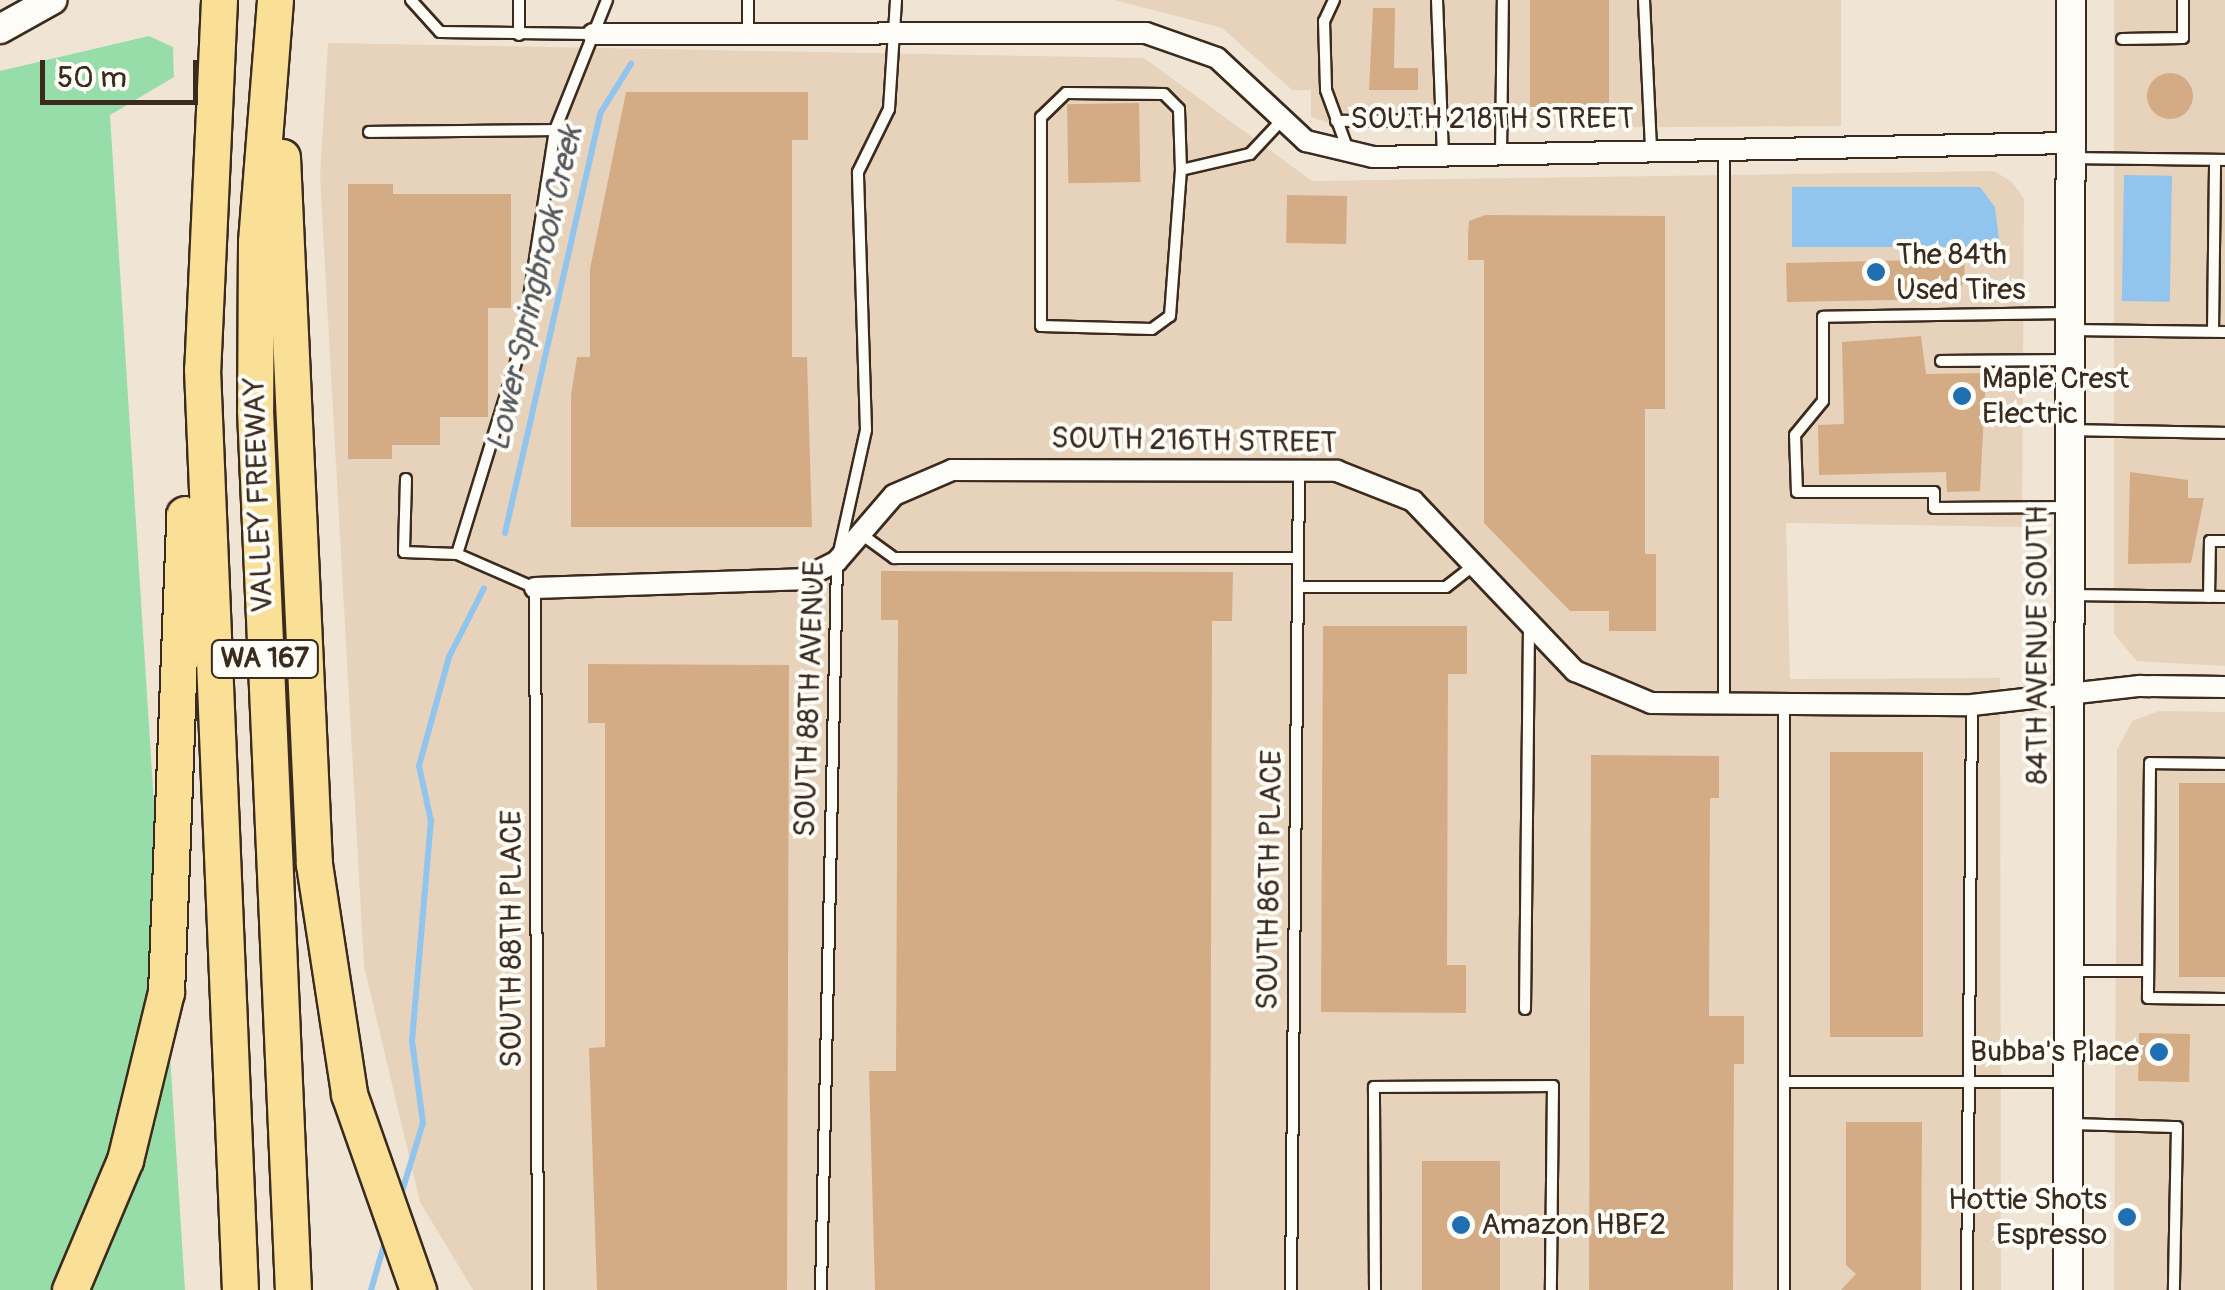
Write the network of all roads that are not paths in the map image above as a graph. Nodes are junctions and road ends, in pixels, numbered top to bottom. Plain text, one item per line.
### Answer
1 (52, 0) edge
2 (218, 0) edge
3 (411, 0) edge
4 (519, 0) edge
5 (607, 0) edge
6 (748, 0) edge
7 (896, 0) edge
8 (1334, 0) edge
9 (1437, 0) edge
10 (1502, 0) edge
11 (1644, 0) edge
12 (2071, 0) edge
13 (2183, 0) edge
14 (274, 14) edge
15 (748, 28) junction
16 (897, 28) junction
17 (0, 29) edge
18 (593, 34) junction
19 (520, 35) junction
20 (2122, 38) dead end
21 (1442, 120) junction
22 (1336, 121) junction
23 (1279, 124) junction
24 (555, 130) junction
25 (369, 132) dead end
26 (1724, 150) junction
27 (2071, 150) junction
28 (1652, 151) junction
29 (1350, 154) junction
30 (1501, 154) junction
31 (1442, 156) junction
32 (2220, 160) edge
33 (1181, 170) junction
34 (2070, 322) junction
35 (2219, 332) edge
36 (2070, 360) junction
37 (1941, 361) dead end
38 (202, 369) junction
39 (2070, 430) junction
40 (2225, 433) edge
41 (1299, 470) junction
42 (406, 479) dead end
43 (2070, 507) junction
44 (860, 534) junction
45 (2225, 541) edge
46 (457, 554) junction
47 (1298, 558) junction
48 (837, 561) junction
49 (1474, 565) junction
50 (1298, 587) junction
51 (536, 588) junction
52 (2070, 595) junction
53 (2209, 597) junction
54 (2225, 597) edge
55 (1529, 622) junction
56 (2225, 687) edge
57 (2070, 693) junction
58 (1724, 704) junction
59 (1784, 704) junction
60 (1972, 705) junction
61 (2225, 764) edge
62 (2070, 971) junction
63 (2148, 971) junction
64 (2225, 998) edge
65 (1525, 1009) dead end
66 (1784, 1082) junction
67 (1967, 1082) junction
68 (2068, 1082) junction
69 (2068, 1124) junction
70 (417, 1289) edge
71 (70, 1290) edge
72 (240, 1290) edge
73 (294, 1290) edge
74 (538, 1290) edge
75 (821, 1290) edge
76 (1291, 1290) edge
77 (1374, 1290) edge
78 (1551, 1290) edge
79 (1784, 1290) edge
80 (1967, 1290) edge
81 (2068, 1290) edge
82 (2174, 1290) edge

1 - 17 main road
2 - 38 highway, VALLEY FREEWAY / WA 167
3 - 19 lane
4 - 19 lane
5 - 18 lane
6 - 15 lane
7 - 16 lane, SOUTH 88TH AVENUE
8 - 22 lane
9 - 21 lane
10 - 30 lane
11 - 28 lane
12 - 27 main road, 84TH AVENUE SOUTH
13 - 20 lane
14 - 70 highway
14 - 73 highway, VALLEY FREEWAY / WA 167
15 - 16 street, SOUTH 218TH STREET
15 - 18 street, SOUTH 218TH STREET
16 - 23 street, SOUTH 218TH STREET
16 - 48 lane, SOUTH 88TH AVENUE
18 - 19 lane
18 - 24 lane
21 - 22 lane
21 - 31 lane
22 - 29 lane
23 - 29 street, SOUTH 218TH STREET
23 - 33 lane
24 - 25 lane
24 - 46 lane
26 - 27 street, SOUTH 218TH STREET
26 - 28 street, SOUTH 218TH STREET
26 - 58 lane
27 - 32 lane
27 - 34 main road, 84TH AVENUE SOUTH
28 - 30 street, SOUTH 218TH STREET
29 - 31 street, SOUTH 218TH STREET
30 - 31 street, SOUTH 218TH STREET
32 - 35 lane
33 - 33 lane
34 - 35 lane
34 - 36 main road, 84TH AVENUE SOUTH
34 - 43 lane
36 - 37 lane
36 - 39 main road, 84TH AVENUE SOUTH
38 - 71 highway
38 - 72 highway, VALLEY FREEWAY / WA 167
39 - 40 lane
39 - 43 main road, 84TH AVENUE SOUTH
41 - 44 street, SOUTH 216TH STREET
41 - 47 lane, SOUTH 86TH PLACE
41 - 49 street, SOUTH 216TH STREET
42 - 46 lane
43 - 52 main road, 84TH AVENUE SOUTH
44 - 47 lane
44 - 48 street, SOUTH 216TH STREET
45 - 53 lane
46 - 51 lane
47 - 50 lane, SOUTH 86TH PLACE
48 - 51 street
48 - 75 lane, SOUTH 88TH AVENUE
49 - 50 lane
49 - 55 street, SOUTH 216TH STREET
50 - 76 lane, SOUTH 86TH PLACE
51 - 74 lane, SOUTH 88TH PLACE
52 - 53 lane
52 - 57 main road, 84TH AVENUE SOUTH
53 - 54 lane
55 - 58 street, SOUTH 216TH STREET
55 - 65 lane
56 - 57 street, SOUTH 216TH STREET
57 - 60 street, SOUTH 216TH STREET
57 - 62 main road, 84TH AVENUE SOUTH
58 - 59 street, SOUTH 216TH STREET
59 - 60 street, SOUTH 216TH STREET
59 - 66 lane
60 - 67 lane
61 - 63 lane
62 - 63 lane
62 - 68 main road, 84TH AVENUE SOUTH
63 - 64 lane
66 - 67 lane
66 - 79 lane
67 - 68 lane
67 - 80 lane
68 - 69 main road, 84TH AVENUE SOUTH
69 - 81 main road, 84TH AVENUE SOUTH
69 - 82 lane
77 - 78 lane

